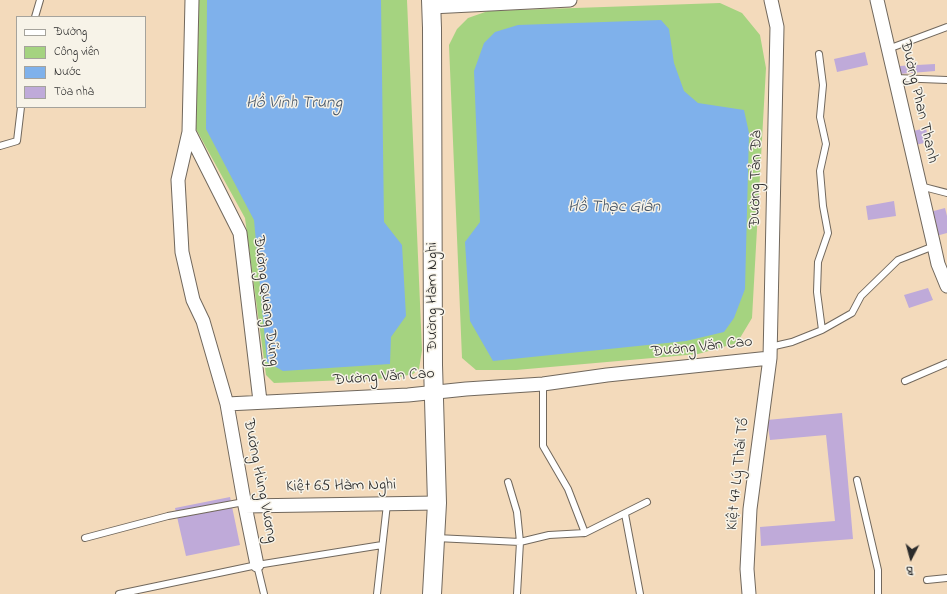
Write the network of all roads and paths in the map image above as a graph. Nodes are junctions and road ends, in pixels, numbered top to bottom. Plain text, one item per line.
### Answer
1 (40, 0) edge
2 (192, 0) edge
3 (570, 0) edge
4 (771, 0) edge
5 (877, 0) edge
6 (431, 3) edge
7 (35, 16) edge
8 (947, 27) edge
9 (888, 49) junction
10 (819, 54) dead end
11 (895, 78) junction
12 (947, 80) edge
13 (21, 108) edge
14 (189, 132) junction
15 (0, 146) edge
16 (920, 186) junction
17 (947, 193) edge
18 (934, 246) junction
19 (946, 282) edge
20 (822, 330) junction
21 (770, 353) junction
22 (947, 363) edge
23 (905, 381) dead end
24 (543, 384) junction
25 (433, 392) junction
26 (260, 401) junction
27 (227, 404) junction
28 (857, 480) dead end
29 (508, 482) dead end
30 (647, 502) dead end
31 (437, 503) junction
32 (245, 504) junction
33 (387, 504) junction
34 (625, 514) junction
35 (585, 533) junction
36 (85, 538) dead end
37 (435, 538) junction
38 (520, 542) junction
39 (382, 545) junction
40 (258, 564) junction
41 (947, 578) edge
42 (927, 580) dead end
43 (119, 594) edge
44 (264, 594) edge
45 (377, 594) edge
46 (432, 594) edge
47 (517, 594) edge
48 (640, 594) edge
49 (749, 594) edge
50 (878, 594) edge

1 - 7 lane
2 - 14 street, Đường Quang Dũng
3 - 6 street
4 - 21 street, Đường Tản Đà
5 - 9 street, Đường Phan Thanh
6 - 25 main road, Đường Hàm Nghi
8 - 9 lane
9 - 11 street, Đường Phan Thanh
10 - 20 lane
11 - 12 lane
11 - 16 street, Đường Phan Thanh
13 - 15 lane
14 - 26 street, Đường Quang Dũng
14 - 27 street, Đường Hùng Vương
16 - 17 lane
16 - 18 street, Đường Phan Thanh
18 - 19 street, Đường Phan Thanh
18 - 20 lane
20 - 21 lane
21 - 24 street, Đường Văn Cao
21 - 49 street, Kiệt 47 Lý Thái Tổ
22 - 23 lane
24 - 25 street, Đường Văn Cao
24 - 35 lane
25 - 26 street, Đường Văn Cao
25 - 31 main road, Đường Hàm Nghi
26 - 27 street, Đường Văn Cao
27 - 32 street, Đường Hùng Vương
28 - 50 lane
29 - 38 lane
30 - 34 lane
31 - 33 street, Kiệt 65 Hàm Nghi
31 - 37 main road, Đường Hàm Nghi
32 - 33 street, Kiệt 65 Hàm Nghi
32 - 36 lane
32 - 40 street, Đường Hùng Vương
33 - 39 lane
34 - 35 lane
34 - 48 lane
35 - 38 lane
37 - 38 lane
37 - 46 main road, Đường Hàm Nghi
38 - 47 lane
39 - 40 lane
39 - 45 lane
40 - 43 lane
40 - 44 lane
41 - 42 lane

